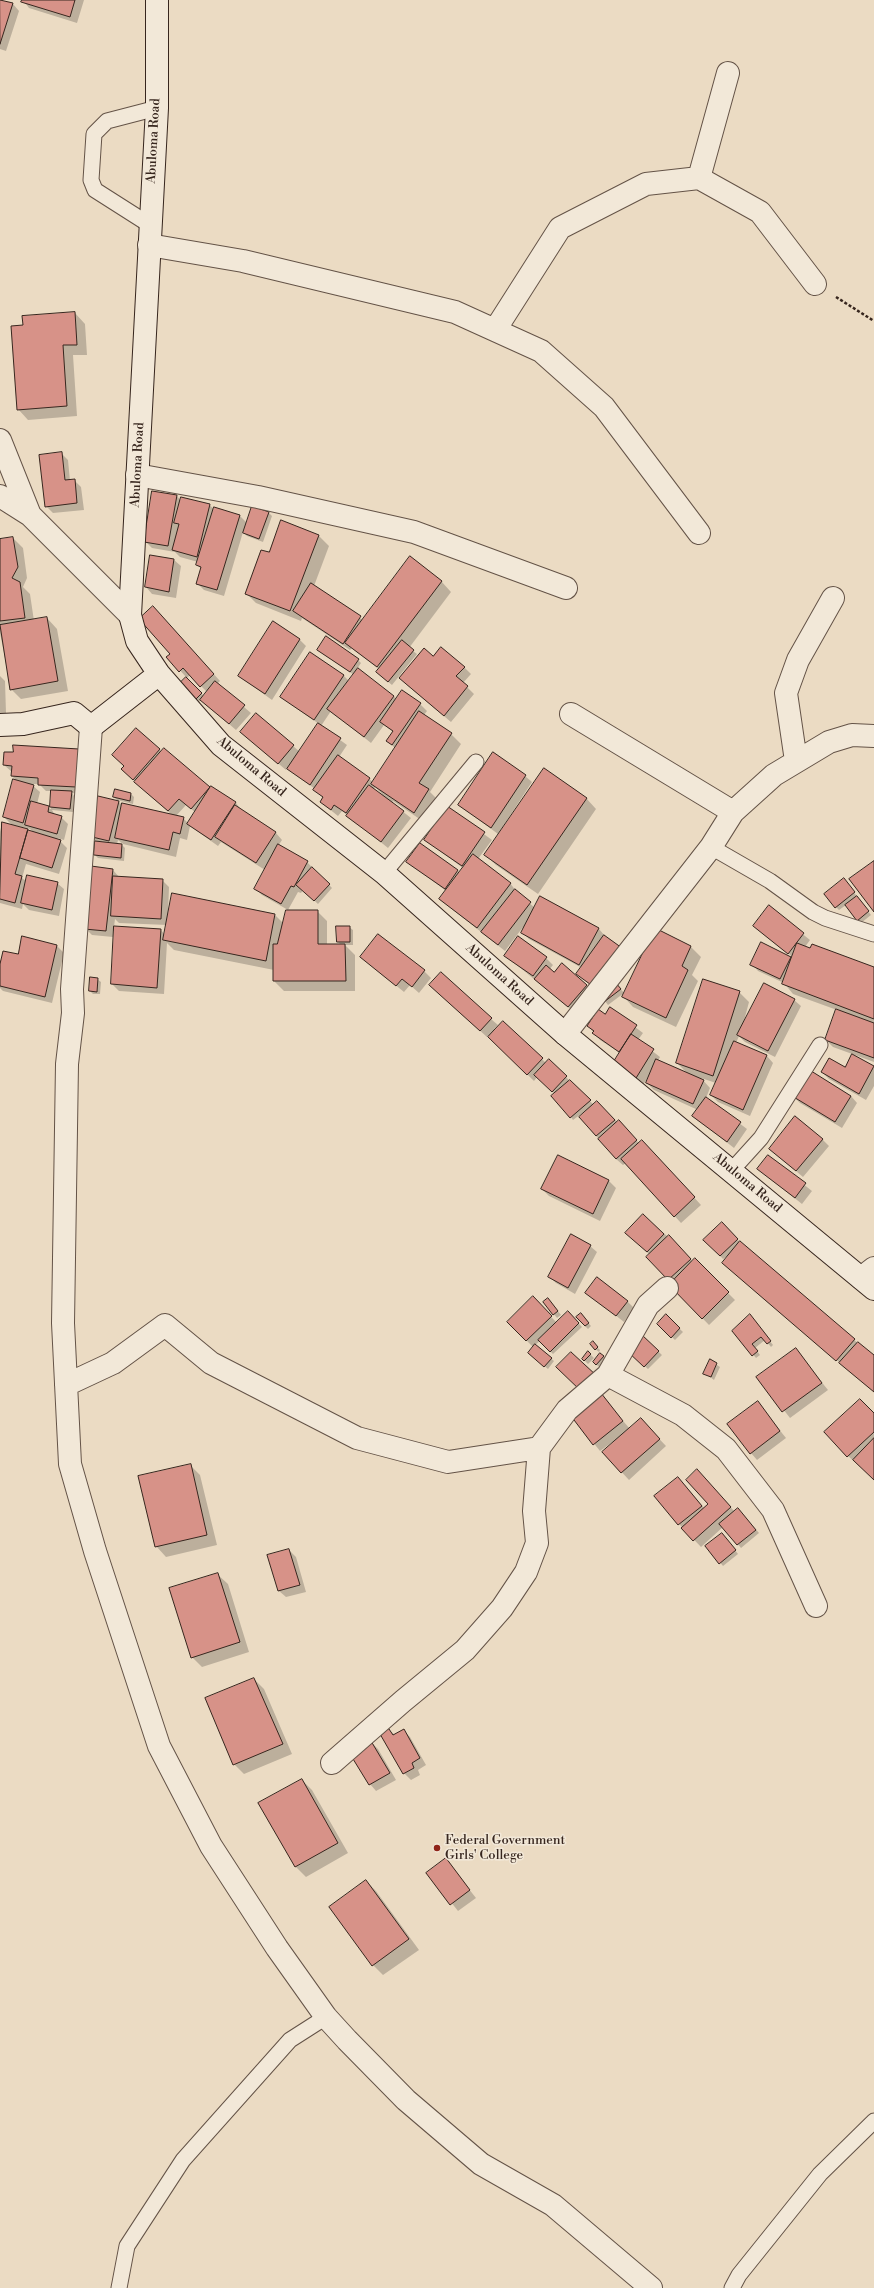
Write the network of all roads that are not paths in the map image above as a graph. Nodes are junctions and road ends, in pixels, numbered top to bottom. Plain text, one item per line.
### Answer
1 (157, 0) edge
2 (728, 73) dead end
3 (157, 108) junction
4 (699, 178) junction
5 (149, 235) junction
6 (815, 284) road end
7 (495, 330) junction
8 (0, 440) edge
9 (137, 476) junction
10 (0, 496) edge
11 (30, 514) junction
12 (699, 533) dead end
13 (566, 588) dead end
14 (833, 598) dead end
15 (130, 615) junction
16 (159, 674) junction
17 (571, 714) dead end
18 (0, 725) edge
19 (91, 727) junction
20 (874, 736) edge
21 (796, 761) junction
22 (476, 762) dead end
23 (733, 812) junction
24 (711, 847) junction
25 (384, 873) junction
26 (874, 934) edge
27 (565, 1034) junction
28 (820, 1044) dead end
29 (732, 1170) junction
30 (870, 1278) edge
31 (667, 1288) dead end
32 (608, 1375) junction
33 (66, 1385) junction
34 (540, 1448) junction
35 (816, 1606) dead end
36 (332, 1763) dead end
37 (326, 2017) junction
38 (874, 2121) edge
39 (119, 2288) edge
40 (651, 2288) edge
41 (732, 2288) edge

1 - 3 street, Abuloma Road
2 - 4 street
3 - 5 street, Abuloma Road
3 - 5 lane
4 - 6 street
4 - 7 street
5 - 7 street
5 - 9 street, Abuloma Road
7 - 12 street
8 - 11 street
9 - 13 street
9 - 15 street, Abuloma Road
10 - 11 street
11 - 15 street
14 - 21 street
15 - 16 street, Abuloma Road
16 - 19 street
16 - 25 street, Abuloma Road
17 - 23 street
18 - 19 street
19 - 33 street
20 - 21 street
21 - 23 street
22 - 25 lane
23 - 24 street
24 - 26 lane
24 - 27 street
25 - 27 street, Abuloma Road
27 - 29 street, Abuloma Road
28 - 29 lane
29 - 30 street, Abuloma Road
31 - 32 street
32 - 34 street
32 - 35 street
33 - 34 street
33 - 37 street
34 - 36 street
37 - 39 lane
37 - 40 street
38 - 41 lane

